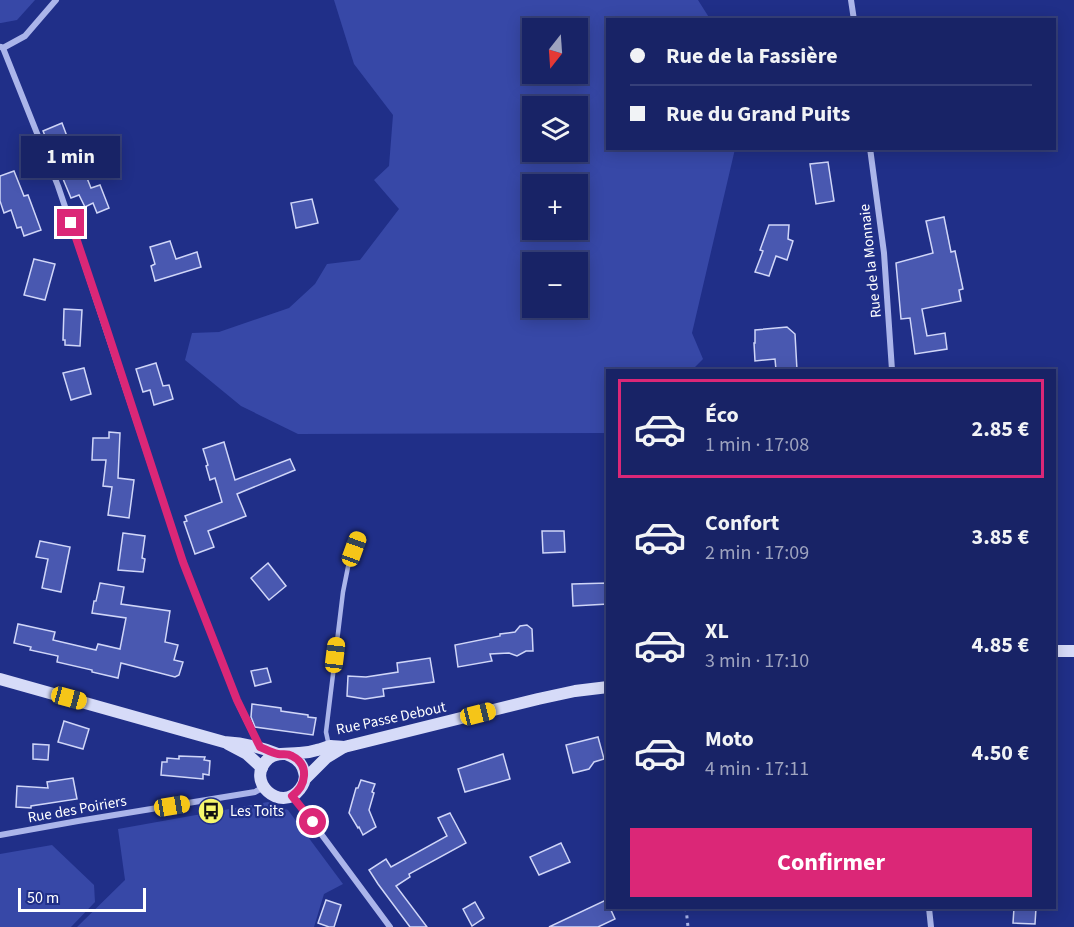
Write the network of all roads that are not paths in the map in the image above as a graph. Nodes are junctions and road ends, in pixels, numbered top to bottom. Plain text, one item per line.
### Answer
1 (56, 0) edge
2 (851, 0) edge
3 (854, 18) edge
4 (2, 48) edge
5 (870, 150) edge
6 (892, 369) edge
7 (359, 536) dead end
8 (1056, 651) edge
9 (1074, 651) edge
10 (0, 679) edge
11 (606, 687) edge
12 (224, 742) junction
13 (329, 746) junction
14 (260, 747) junction
15 (344, 747) junction
16 (282, 754) junction
17 (262, 768) junction
18 (305, 779) junction
19 (264, 787) junction
20 (292, 796) junction
21 (0, 835) edge
22 (929, 909) edge
23 (390, 927) edge
24 (931, 927) edge

1 - 4 street
2 - 3 street
4 - 14 street
5 - 6 street, Rue de la Monnaie
7 - 13 lane
8 - 9 main road
10 - 12 main road
11 - 15 main road, Rue Passe Debout
12 - 14 main road
12 - 17 main road
13 - 15 main road, Rue Passe Debout
13 - 16 main road, Rue Passe Debout
14 - 16 main road
15 - 18 main road
16 - 17 main road
16 - 18 main road
17 - 19 main road
18 - 20 main road
19 - 20 main road
19 - 21 street, Rue des Poiriers
20 - 23 street
22 - 24 street

